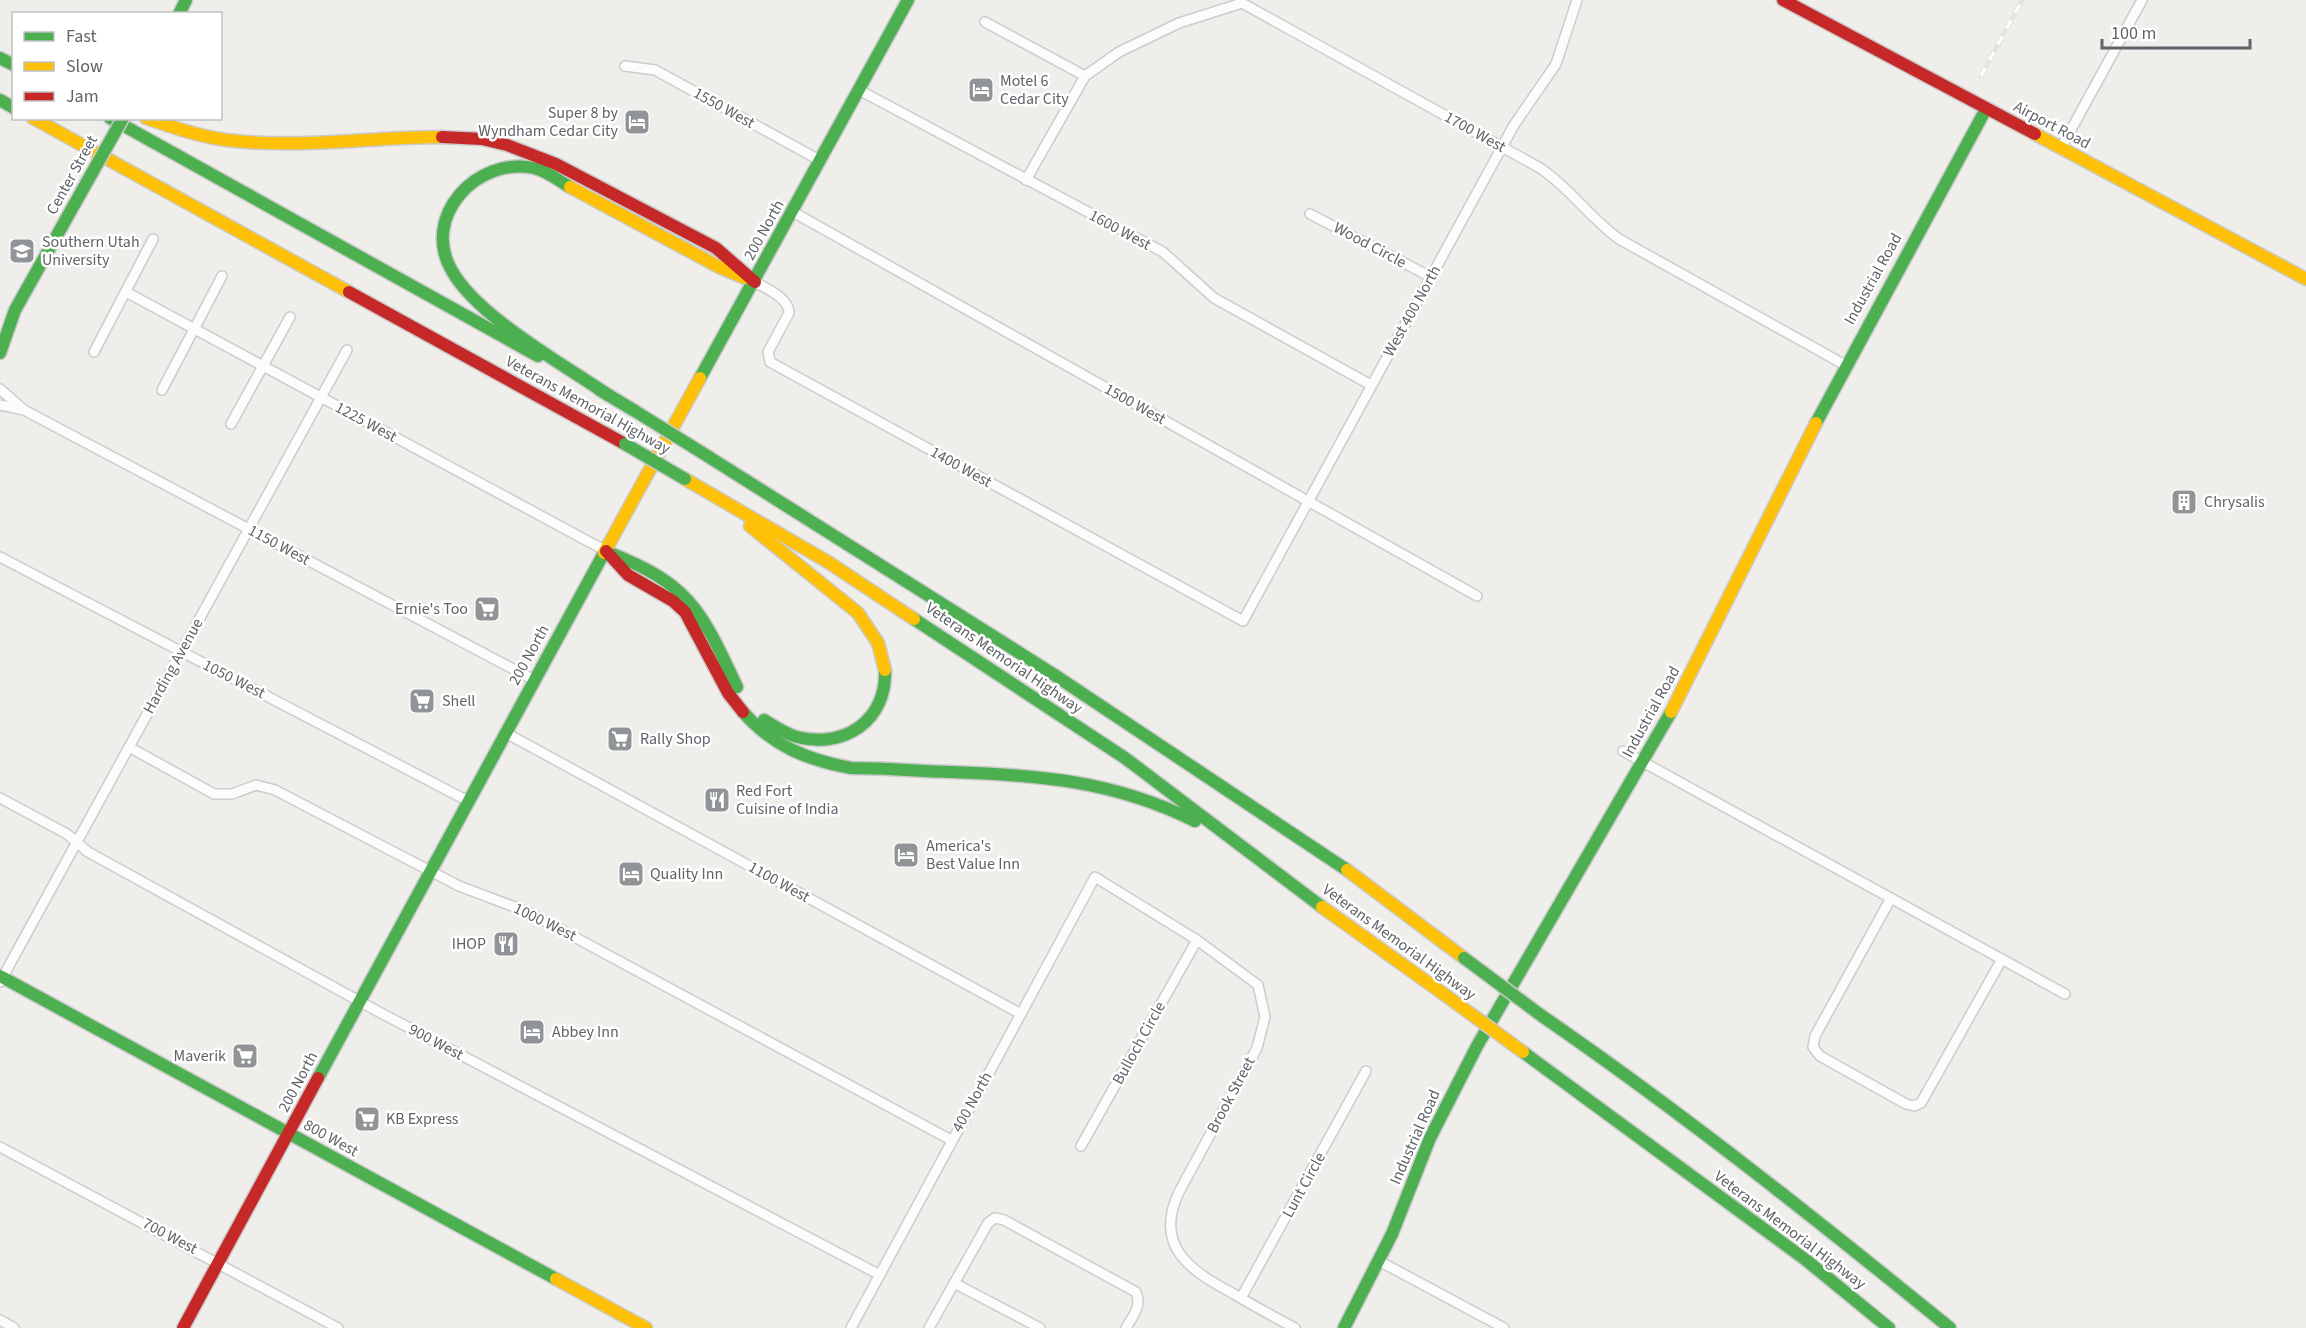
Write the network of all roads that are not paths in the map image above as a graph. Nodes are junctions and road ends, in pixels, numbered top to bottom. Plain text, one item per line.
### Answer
1 (908, 0) edge
2 (1577, 0) edge
3 (1783, 0) edge
4 (2142, 0) edge
5 (985, 22) dead end
6 (625, 66) dead end
7 (1085, 76) junction
8 (860, 90) junction
9 (1986, 109) junction
10 (37, 120) edge
11 (114, 120) edge
12 (122, 120) edge
13 (152, 120) edge
14 (1502, 147) junction
15 (2061, 148) junction
16 (821, 161) junction
17 (1026, 180) junction
18 (793, 212) junction
19 (1310, 213) dead end
20 (153, 239) dead end
21 (222, 276) dead end
22 (1431, 277) junction
23 (2306, 279) edge
24 (754, 282) junction
25 (126, 292) junction
26 (15, 310) junction
27 (290, 317) dead end
28 (0, 326) edge
29 (194, 329) junction
30 (347, 350) dead end
31 (94, 352) dead end
32 (0, 353) edge
33 (1845, 365) junction
34 (263, 366) junction
35 (1371, 385) junction
36 (0, 389) edge
37 (162, 390) dead end
38 (608, 395) junction
39 (321, 397) junction
40 (0, 405) edge
41 (24, 410) junction
42 (231, 424) dead end
43 (711, 495) junction
44 (1307, 501) junction
45 (249, 530) junction
46 (606, 551) junction
47 (0, 556) edge
48 (1478, 596) dead end
49 (1243, 621) joint
50 (181, 652) junction
51 (534, 680) junction
52 (506, 733) junction
53 (129, 747) junction
54 (1623, 751) dead end
55 (1643, 762) junction
56 (0, 798) edge
57 (468, 801) junction
58 (77, 843) junction
59 (430, 870) junction
60 (1095, 878) joint
61 (1290, 884) junction
62 (1891, 898) junction
63 (1197, 940) junction
64 (2002, 959) junction
65 (1, 979) edge
66 (2065, 994) dead end
67 (360, 1001) junction
68 (1021, 1014) junction
69 (1366, 1071) dead end
70 (289, 1133) junction
71 (951, 1140) junction
72 (1081, 1146) dead end
73 (0, 1147) edge
74 (1379, 1261) junction
75 (219, 1263) junction
76 (880, 1275) junction
77 (954, 1283) junction
78 (1240, 1298) junction
79 (0, 1320) edge
80 (14, 1328) edge
81 (183, 1328) edge
82 (338, 1328) edge
83 (646, 1328) edge
84 (851, 1328) edge
85 (929, 1328) edge
86 (1040, 1328) edge
87 (1126, 1328) edge
88 (1295, 1328) edge
89 (1344, 1328) edge
90 (1504, 1328) edge
91 (1889, 1328) edge
92 (1950, 1328) edge

1 - 8 main road, 200 North
2 - 14 street, West 400 North
3 - 9 main road, Airport Road
4 - 15 street
5 - 7 street
6 - 16 street, 1550 West
7 - 14 street, 1700 West
7 - 17 street, 1700 West
8 - 16 main road, 200 North
8 - 17 street, 1600 West
9 - 15 main road, Airport Road
9 - 33 main road, Industrial Road
10 - 43 main road, Veterans Memorial Highway, bridge
11 - 38 main road, Veterans Memorial Highway
12 - 26 main road, Center Street, bridge
13 - 24 main road
14 - 22 street, West 400 North
14 - 33 street, 1700 West
15 - 23 main road, Airport Road
16 - 18 main road, 200 North
17 - 35 street, 1600 West
18 - 24 main road, 200 North
18 - 44 street, 1500 West
19 - 22 street, Wood Circle
20 - 25 street
21 - 29 street
22 - 35 street, West 400 North
24 - 38 main road
24 - 46 main road, 200 North
24 - 49 street, 1400 West
25 - 29 street, 1225 West
25 - 31 street
26 - 28 main road, Center Street
26 - 32 main road, Center Street
27 - 34 street
29 - 34 street, 1225 West
29 - 37 street
30 - 39 street, Harding Avenue
33 - 55 main road, Industrial Road
34 - 39 street, 1225 West
34 - 42 street
35 - 44 street, West 400 North
36 - 41 street, 1150 West
38 - 92 main road, Veterans Memorial Highway, bridge
39 - 45 street, Harding Avenue
39 - 46 street, 1225 West
40 - 41 street, 1150 West
41 - 45 street, 1150 West
43 - 46 main road
43 - 61 main road, Veterans Memorial Highway
44 - 48 street, 1500 West
44 - 49 street, West 400 North
45 - 50 street, Harding Avenue
45 - 51 street, 1150 West
46 - 51 main road, 200 North
46 - 61 main road
47 - 50 street, 1050 West
50 - 53 street, Harding Avenue
50 - 57 street, 1050 West
51 - 52 main road, 200 North
52 - 57 main road, 200 North
52 - 68 street, 1100 West
53 - 58 street, Harding Avenue
53 - 59 street, 1000 West
54 - 55 street
55 - 62 street
55 - 74 main road, Industrial Road
56 - 58 street, 900 West
57 - 59 main road, 200 North
58 - 65 street, Harding Avenue
58 - 67 street, 900 West
59 - 67 main road, 200 North
59 - 71 street, 1000 West
60 - 63 street, Brook Street
60 - 68 street, 400 North
61 - 91 main road, Veterans Memorial Highway, bridge
62 - 64 street
62 - 64 street
63 - 72 street, Bulloch Circle
63 - 78 street, Brook Street
64 - 66 street
65 - 70 main road, 800 West
67 - 70 main road, 200 North
67 - 76 street, 900 West
68 - 71 street, 400 North
69 - 78 street, Lunt Circle
70 - 75 main road, 200 North
70 - 83 main road, 800 West
71 - 76 street, 400 North
73 - 75 street, 700 West
74 - 89 main road, Industrial Road
74 - 90 street
75 - 81 main road, 200 North
75 - 82 street, 700 West
76 - 84 street, 400 North
77 - 85 street
77 - 86 street
77 - 87 street
78 - 88 street, Brook Street
79 - 80 street

